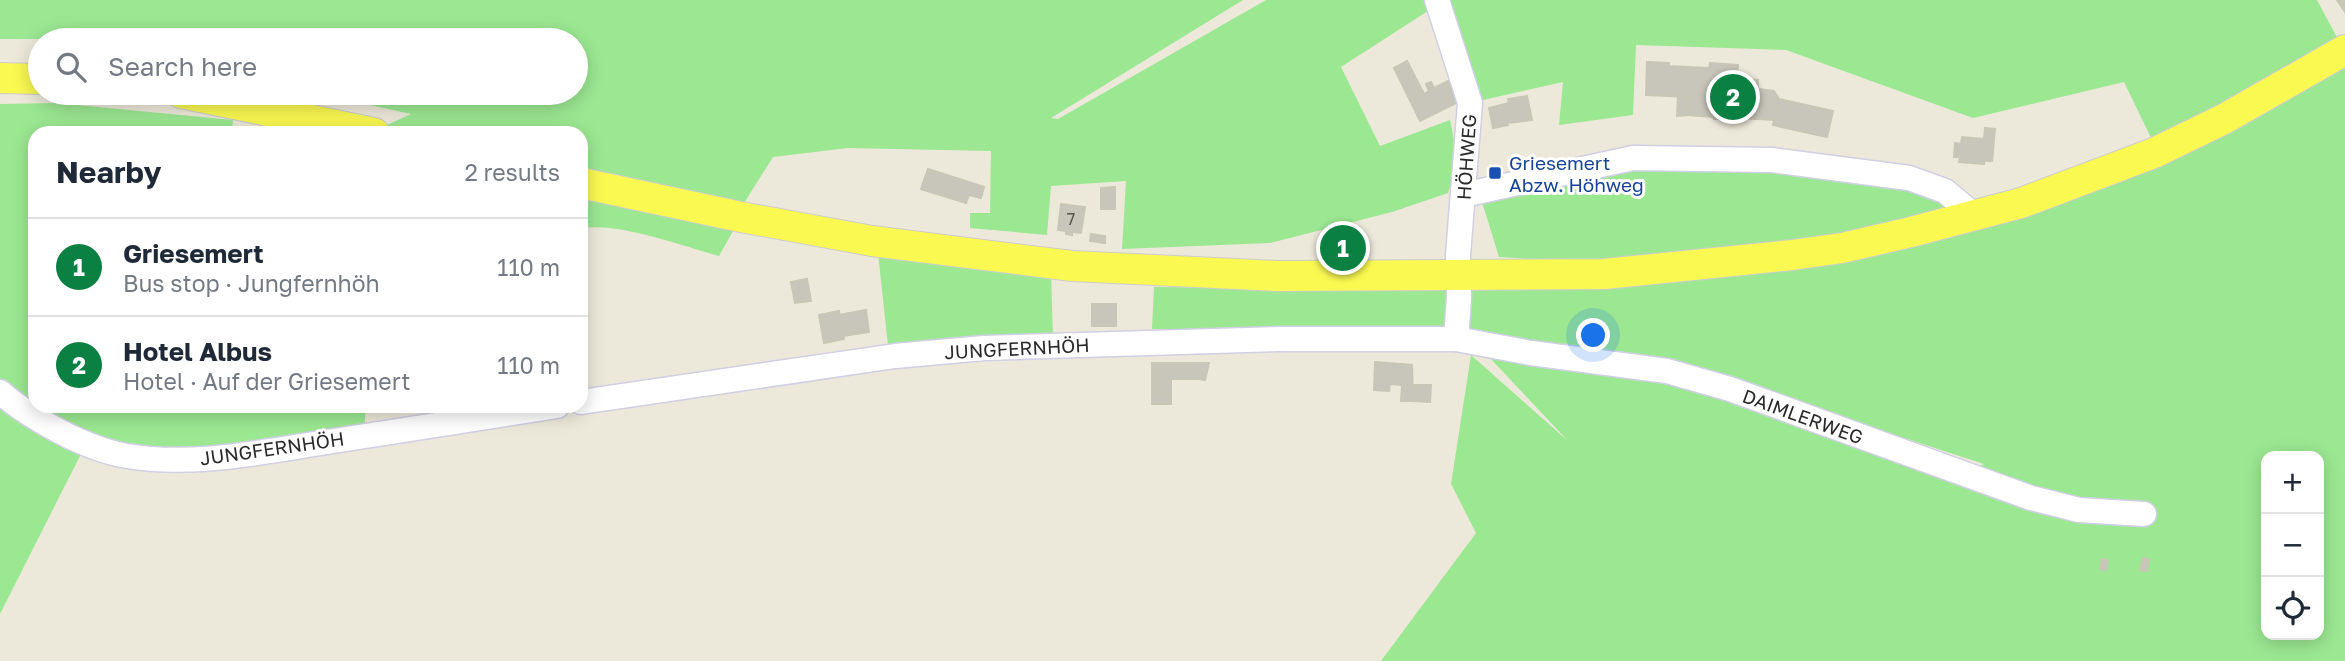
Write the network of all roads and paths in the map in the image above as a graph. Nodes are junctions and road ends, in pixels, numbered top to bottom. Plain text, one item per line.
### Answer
1 (1437, 0) edge
2 (2345, 50) edge
3 (0, 78) edge
4 (28, 79) edge
5 (239, 105) edge
6 (340, 126) edge
7 (588, 184) edge
8 (1463, 195) junction
9 (1975, 216) junction
10 (1458, 276) junction
11 (1456, 340) junction
12 (0, 392) edge
13 (588, 401) edge
14 (28, 412) edge
15 (30, 413) edge
16 (512, 413) edge
17 (2144, 514) dead end

1 - 8 street, HÖHWEG
2 - 9 main road
3 - 4 main road
5 - 6 main road
7 - 10 main road
8 - 9 street
8 - 10 street, HÖHWEG
9 - 10 main road
10 - 11 street, HÖHWEG
11 - 13 street, JUNGFERNHÖH
11 - 17 street, DAIMLERWEG
12 - 14 street, JUNGFERNHÖH
15 - 16 street, JUNGFERNHÖH

